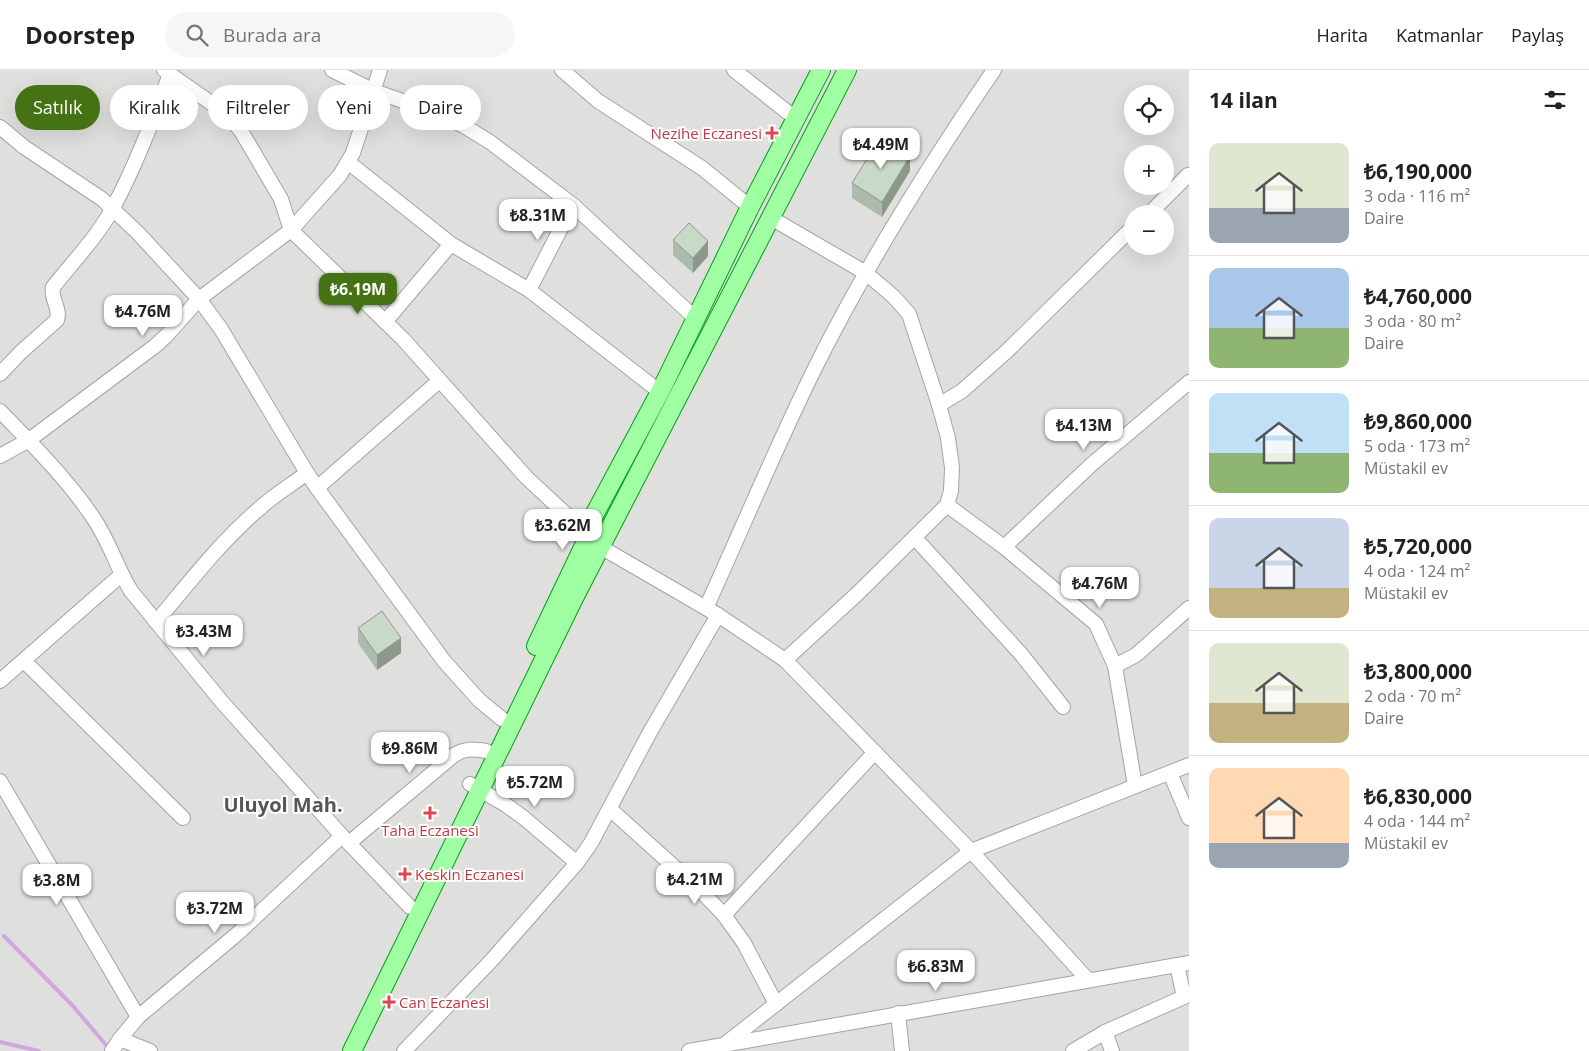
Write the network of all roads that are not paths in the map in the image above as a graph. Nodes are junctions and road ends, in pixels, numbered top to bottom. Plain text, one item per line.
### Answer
1 (332, 70) edge
2 (380, 70) edge
3 (562, 70) edge
4 (734, 70) edge
5 (821, 70) edge
6 (847, 70) edge
7 (994, 70) edge
8 (167, 72) edge
9 (362, 85) edge
10 (376, 85) edge
11 (390, 97) edge
12 (795, 118) junction
13 (0, 127) edge
14 (361, 130) edge
15 (348, 162) junction
16 (1188, 175) edge
17 (573, 205) junction
18 (1158, 205) edge
19 (750, 207) junction
20 (113, 208) junction
21 (771, 218) junction
22 (291, 230) junction
23 (1124, 236) edge
24 (450, 244) junction
25 (866, 273) junction
26 (529, 290) junction
27 (198, 299) junction
28 (695, 318) junction
29 (385, 322) junction
30 (0, 374) edge
31 (439, 381) junction
32 (1189, 382) edge
33 (660, 392) junction
34 (939, 404) junction
35 (0, 411) edge
36 (29, 440) junction
37 (0, 456) edge
38 (307, 473) junction
39 (317, 488) junction
40 (947, 505) junction
41 (915, 538) junction
42 (591, 539) junction
43 (1004, 547) junction
44 (121, 574) junction
45 (1189, 608) edge
46 (712, 611) junction
47 (156, 622) junction
48 (785, 660) junction
49 (24, 661) junction
50 (1115, 666) junction
51 (0, 681) edge
52 (1063, 707) dead end
53 (502, 719) junction
54 (486, 751) junction
55 (875, 752) junction
56 (1189, 765) edge
57 (1170, 772) junction
58 (0, 781) edge
59 (1135, 786) junction
60 (475, 787) junction
61 (610, 809) junction
62 (183, 818) dead end
63 (1189, 818) edge
64 (346, 840) junction
65 (972, 851) junction
66 (577, 863) junction
67 (410, 907) junction
68 (724, 915) junction
69 (1183, 964) edge
70 (1088, 980) junction
71 (776, 1004) junction
72 (898, 1013) junction
73 (138, 1017) junction
74 (1105, 1032) junction
75 (120, 1039) junction
76 (725, 1044) junction
77 (112, 1051) edge
78 (150, 1051) edge
79 (340, 1051) edge
80 (352, 1051) edge
81 (404, 1051) edge
82 (689, 1051) edge
83 (902, 1051) edge
84 (1073, 1051) edge
85 (1112, 1051) edge

1 - 9 street
2 - 10 street
3 - 19 street
4 - 12 street
5 - 12 main road
6 - 21 main road
7 - 25 street
8 - 20 street
8 - 22 street
11 - 17 street
12 - 19 main road
13 - 20 street
14 - 15 street
15 - 22 street
15 - 24 street
16 - 18 street
17 - 26 street
17 - 28 street
19 - 28 main road
20 - 27 street
20 - 30 street
21 - 25 street
21 - 42 main road
22 - 27 street
22 - 29 street
23 - 34 street
24 - 26 street
24 - 29 street
25 - 34 street
25 - 46 street
26 - 33 street
27 - 36 street
27 - 38 street
28 - 33 main road
29 - 31 street
31 - 39 street
31 - 42 street
32 - 43 street
33 - 42 main road
34 - 40 street
35 - 36 street
36 - 37 street
36 - 44 street
38 - 39 street
38 - 47 street
39 - 53 street
40 - 41 street
40 - 43 street
41 - 48 street
41 - 52 street
42 - 46 street
42 - 53 main road
42 - 60 main road
43 - 50 street
44 - 47 street
44 - 49 street
45 - 50 street
46 - 48 street
46 - 61 street
47 - 64 street
48 - 55 street
49 - 51 street
49 - 62 street
50 - 59 street
53 - 54 main road
54 - 60 main road
54 - 64 street
55 - 65 street
55 - 68 street
56 - 57 street
57 - 59 street
57 - 63 street
58 - 73 street
59 - 65 street
60 - 66 street
60 - 67 main road
60 - 80 main road
61 - 66 street
61 - 68 street
64 - 67 street
64 - 73 street
65 - 70 street
65 - 71 street
66 - 81 street
67 - 79 main road
68 - 71 street
69 - 70 street
69 - 74 street
70 - 72 street
71 - 76 street
72 - 76 street
72 - 83 street
73 - 75 street
74 - 84 street
74 - 85 street
75 - 77 street
75 - 78 street
76 - 82 street

